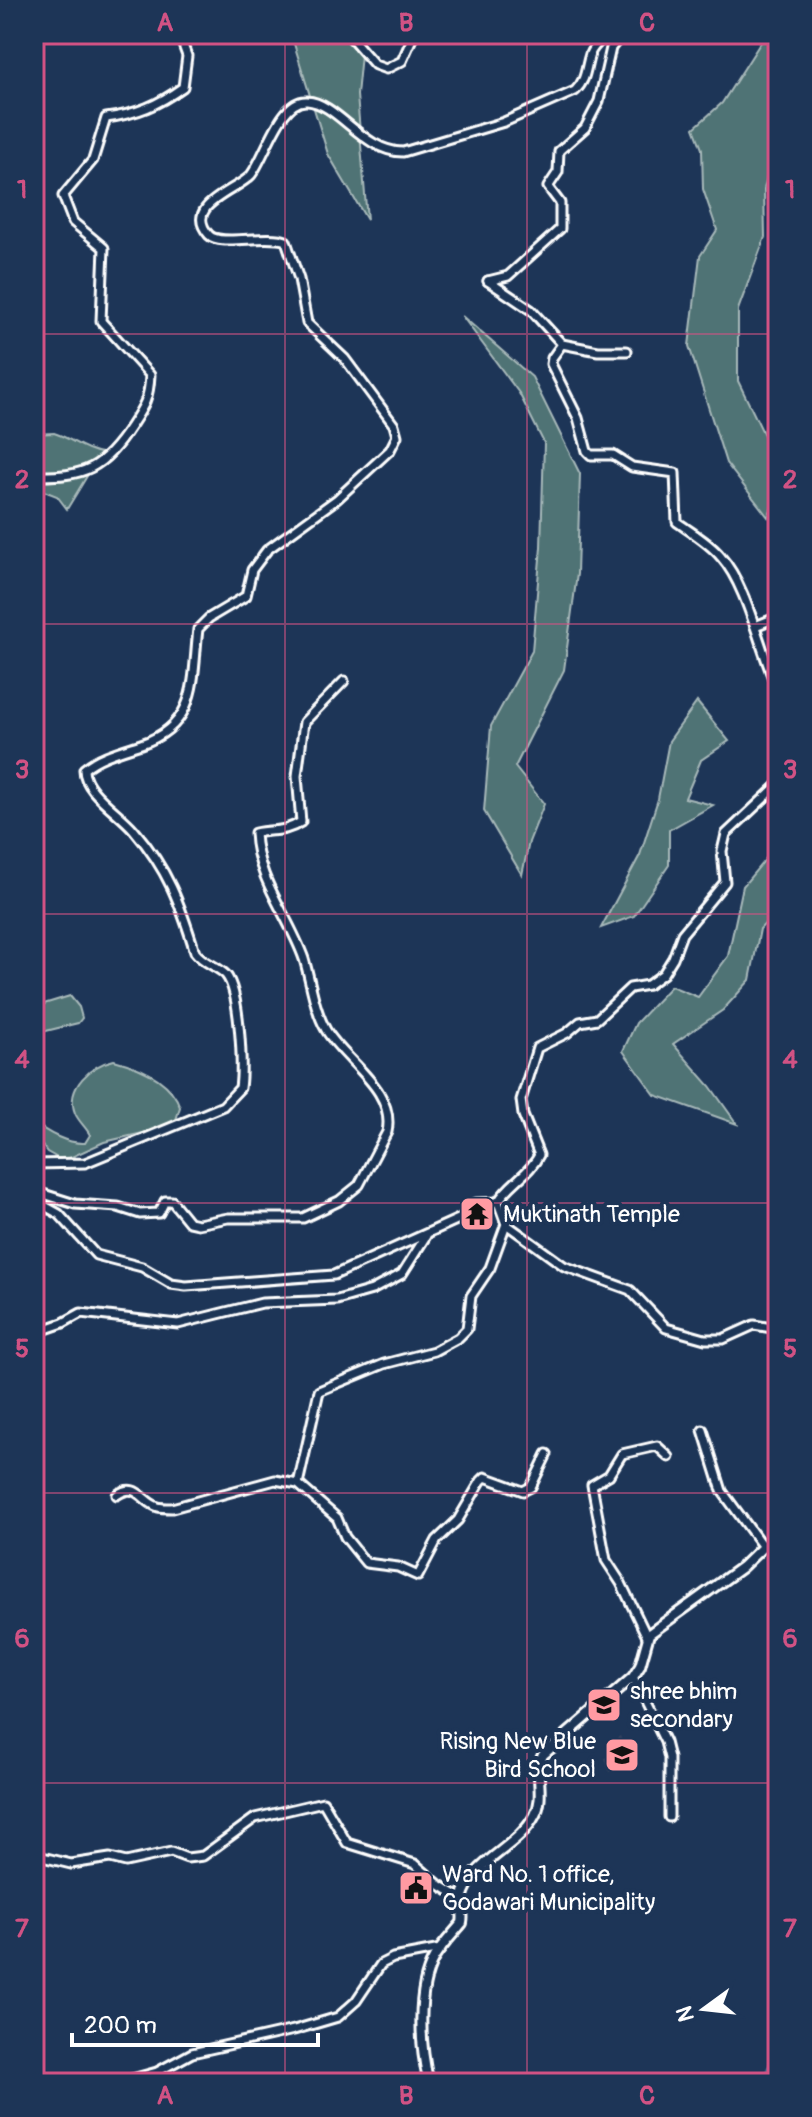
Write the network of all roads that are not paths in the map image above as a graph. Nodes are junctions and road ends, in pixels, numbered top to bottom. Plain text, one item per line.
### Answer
1 (179, 34) edge
2 (348, 34) edge
3 (414, 34) edge
4 (607, 34) edge
5 (622, 34) edge
6 (562, 344) junction
7 (627, 351) dead end
8 (34, 476) edge
9 (778, 617) edge
10 (755, 626) junction
11 (344, 681) dead end
12 (778, 690) edge
13 (778, 785) edge
14 (34, 1164) edge
15 (34, 1191) edge
16 (34, 1200) edge
17 (498, 1202) junction
18 (506, 1224) junction
19 (427, 1234) junction
20 (778, 1329) edge
21 (34, 1333) edge
22 (703, 1430) dead end
23 (547, 1454) dead end
24 (669, 1457) dead end
25 (298, 1484) junction
26 (117, 1495) dead end
27 (778, 1532) edge
28 (763, 1547) junction
29 (647, 1637) junction
30 (633, 1677) junction
31 (669, 1817) dead end
32 (34, 1855) edge
33 (462, 1899) junction
34 (441, 1949) junction
35 (118, 2083) edge
36 (429, 2083) edge

1 - 8 street
2 - 3 street
4 - 14 street
5 - 6 street
6 - 7 street
6 - 10 street
9 - 10 street
10 - 12 street
11 - 15 street
13 - 17 street
16 - 19 street
17 - 18 street
17 - 19 street
18 - 20 street
18 - 25 street
19 - 21 street
22 - 28 street
23 - 25 street
24 - 29 street
25 - 26 street
27 - 28 street
28 - 29 street
29 - 30 street
30 - 31 street
30 - 33 street
32 - 33 street
33 - 34 street
34 - 35 street
34 - 36 street

